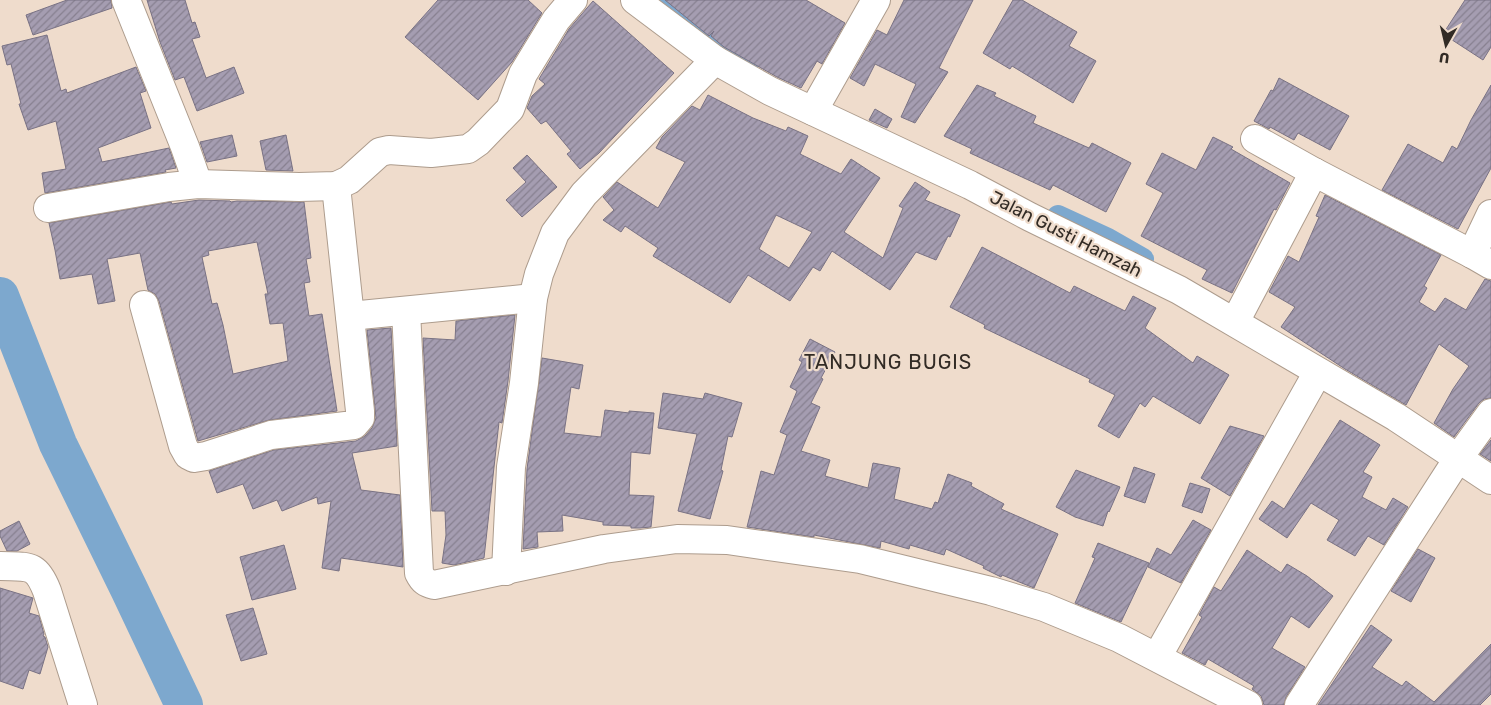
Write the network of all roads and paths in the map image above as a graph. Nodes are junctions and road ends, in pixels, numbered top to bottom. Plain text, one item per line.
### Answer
1 (126, 0) edge
2 (573, 0) edge
3 (635, 0) edge
4 (876, 0) edge
5 (714, 60) junction
6 (813, 111) junction
7 (1255, 139) dead end
8 (1314, 172) junction
9 (198, 184) junction
10 (336, 186) junction
11 (48, 208) dead end
12 (1491, 214) edge
13 (1482, 260) edge
14 (533, 298) junction
15 (144, 305) dead end
16 (406, 311) junction
17 (350, 316) junction
18 (1235, 322) junction
19 (1318, 372) junction
20 (1491, 413) edge
21 (1459, 457) junction
22 (1491, 480) edge
23 (0, 566) edge
24 (506, 571) junction
25 (1157, 657) junction
26 (83, 705) edge
27 (1248, 705) edge
28 (1299, 705) edge

1 - 9 street
2 - 10 street
3 - 5 street, Jalan Gusti Hamzah
4 - 6 street
5 - 6 street, Jalan Gusti Hamzah
5 - 14 street
6 - 18 street, Jalan Gusti Hamzah
7 - 8 street
8 - 13 street
8 - 18 street
9 - 10 street
9 - 11 street
10 - 17 street
12 - 13 street
14 - 16 street
14 - 24 street
15 - 17 street
16 - 17 street
16 - 24 street
18 - 19 street, Jalan Gusti Hamzah
19 - 21 street, Jalan Gusti Hamzah
19 - 25 street
20 - 21 street
21 - 22 street, Jalan Gusti Hamzah
21 - 28 street
23 - 26 street
24 - 25 street
25 - 27 street

